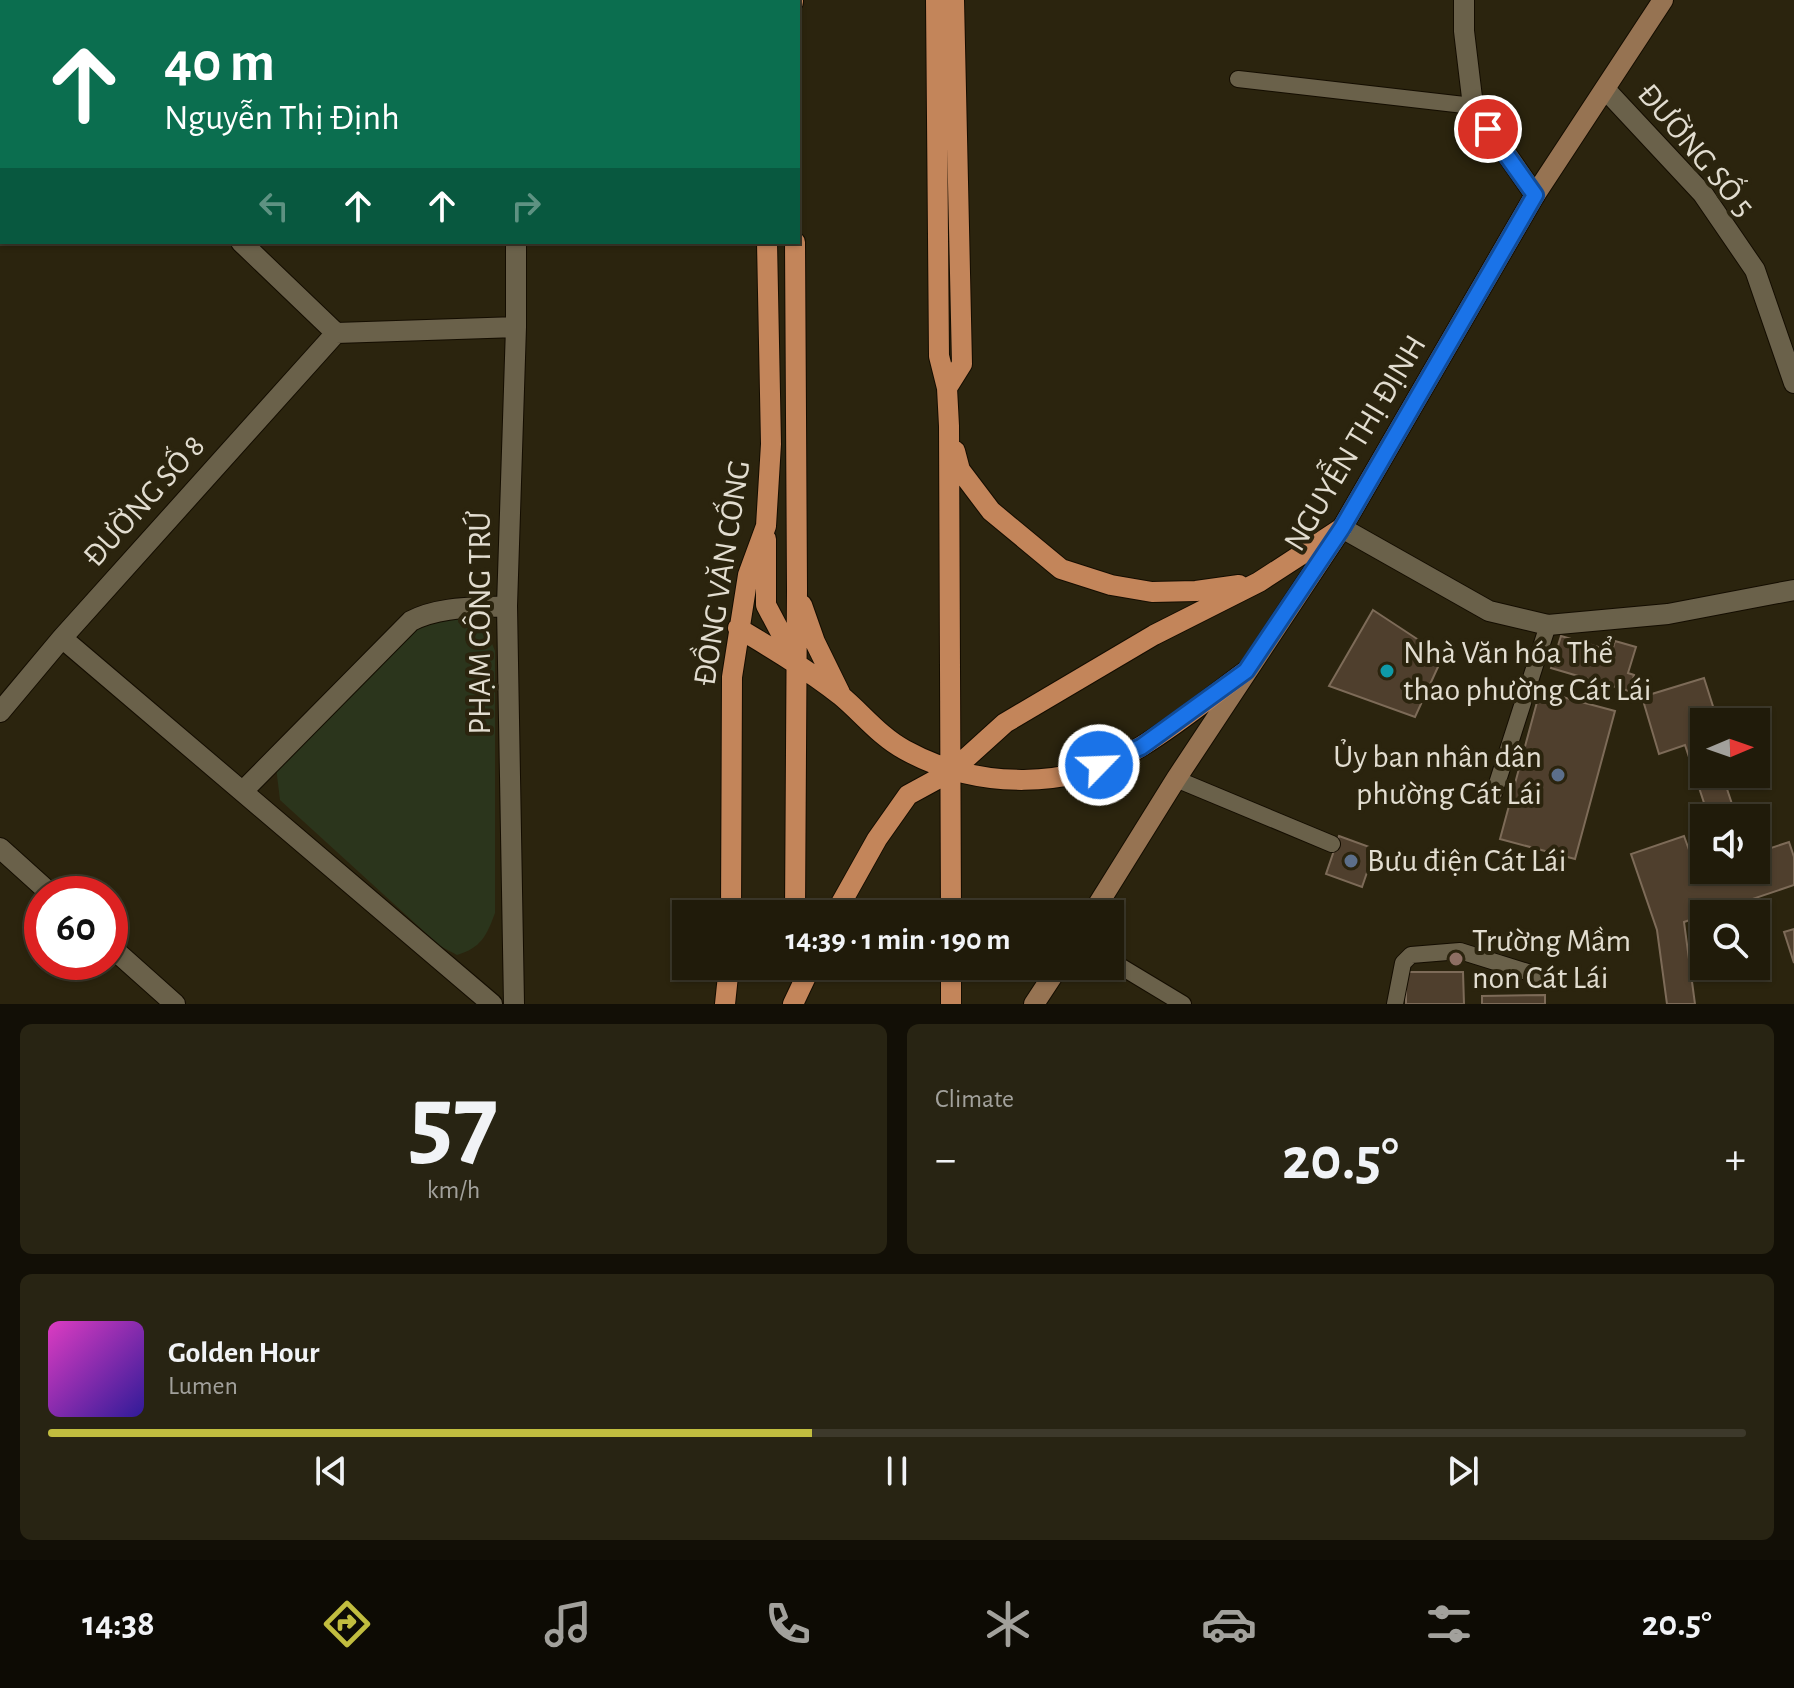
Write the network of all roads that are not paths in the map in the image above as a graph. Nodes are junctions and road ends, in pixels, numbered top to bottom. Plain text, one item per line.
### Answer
1 (936, 0) edge
2 (954, 0) edge
3 (1464, 0) edge
4 (1663, 0) edge
5 (1238, 79) dead end
6 (1605, 89) junction
7 (1473, 106) junction
8 (1535, 195) junction
9 (243, 244) edge
10 (516, 244) edge
11 (767, 244) edge
12 (795, 244) edge
13 (516, 327) junction
14 (336, 333) junction
15 (1794, 383) edge
16 (947, 388) junction
17 (949, 426) junction
18 (796, 443) junction
19 (771, 444) junction
20 (766, 526) junction
21 (1342, 528) junction
22 (1259, 582) junction
23 (797, 590) junction
24 (1794, 590) edge
25 (507, 606) junction
26 (1548, 625) junction
27 (738, 628) junction
28 (62, 638) junction
29 (796, 664) junction
30 (1246, 671) junction
31 (842, 697) junction
32 (0, 712) edge
33 (952, 771) junction
34 (1176, 779) junction
35 (244, 790) junction
36 (1493, 796) dead end
37 (1332, 844) dead end
38 (0, 848) edge
39 (31, 876) edge
40 (731, 900) edge
41 (795, 900) edge
42 (843, 900) edge
43 (951, 900) edge
44 (1101, 900) edge
45 (128, 962) edge
46 (1124, 968) edge
47 (728, 980) edge
48 (794, 980) edge
49 (804, 980) edge
50 (951, 980) edge
51 (1050, 980) edge
52 (1556, 981) dead end
53 (175, 1004) edge
54 (492, 1004) edge
55 (514, 1004) edge
56 (725, 1004) edge
57 (793, 1004) edge
58 (951, 1004) edge
59 (1034, 1004) edge
60 (1183, 1004) edge
61 (1395, 1004) edge

1 - 16 main road
2 - 16 main road
3 - 7 street
4 - 6 main road, NGUYỄN THỊ ĐỊNH
5 - 7 lane
6 - 8 main road, NGUYỄN THỊ ĐỊNH
6 - 15 street, ĐƯỜNG SỐ 5
7 - 8 street
8 - 21 main road, NGUYỄN THỊ ĐỊNH
9 - 14 street
10 - 13 street, PHẠM CÔNG TRỨ
11 - 19 main road, ĐỒNG VĂN CỐNG
12 - 18 main road, ĐỒNG VĂN CỐNG
13 - 14 street
13 - 25 street, PHẠM CÔNG TRỨ
14 - 28 street, ĐƯỜNG SỐ 8
16 - 17 main road
17 - 22 main road
17 - 33 main road
18 - 19 main road
18 - 23 main road, ĐỒNG VĂN CỐNG
19 - 20 main road, ĐỒNG VĂN CỐNG
20 - 27 main road, ĐỒNG VĂN CỐNG
20 - 29 main road
21 - 22 main road
21 - 26 street
21 - 30 main road, NGUYỄN THỊ ĐỊNH
22 - 33 main road
23 - 29 main road, ĐỒNG VĂN CỐNG
23 - 31 main road
24 - 26 street
25 - 35 street
25 - 55 street, PHẠM CÔNG TRỨ
26 - 36 lane
27 - 29 main road
27 - 40 main road, ĐỒNG VĂN CỐNG
28 - 32 street, ĐƯỜNG SỐ 8
28 - 35 street
29 - 31 main road
29 - 41 main road, ĐỒNG VĂN CỐNG
30 - 33 main road
30 - 34 main road, NGUYỄN THỊ ĐỊNH
31 - 33 main road
33 - 42 main road
33 - 43 main road
34 - 37 lane
34 - 44 main road, NGUYỄN THỊ ĐỊNH
35 - 54 street
38 - 39 street
45 - 53 street
46 - 60 lane
47 - 56 main road
48 - 57 main road
49 - 57 main road
50 - 58 main road
51 - 59 main road
52 - 61 lane

